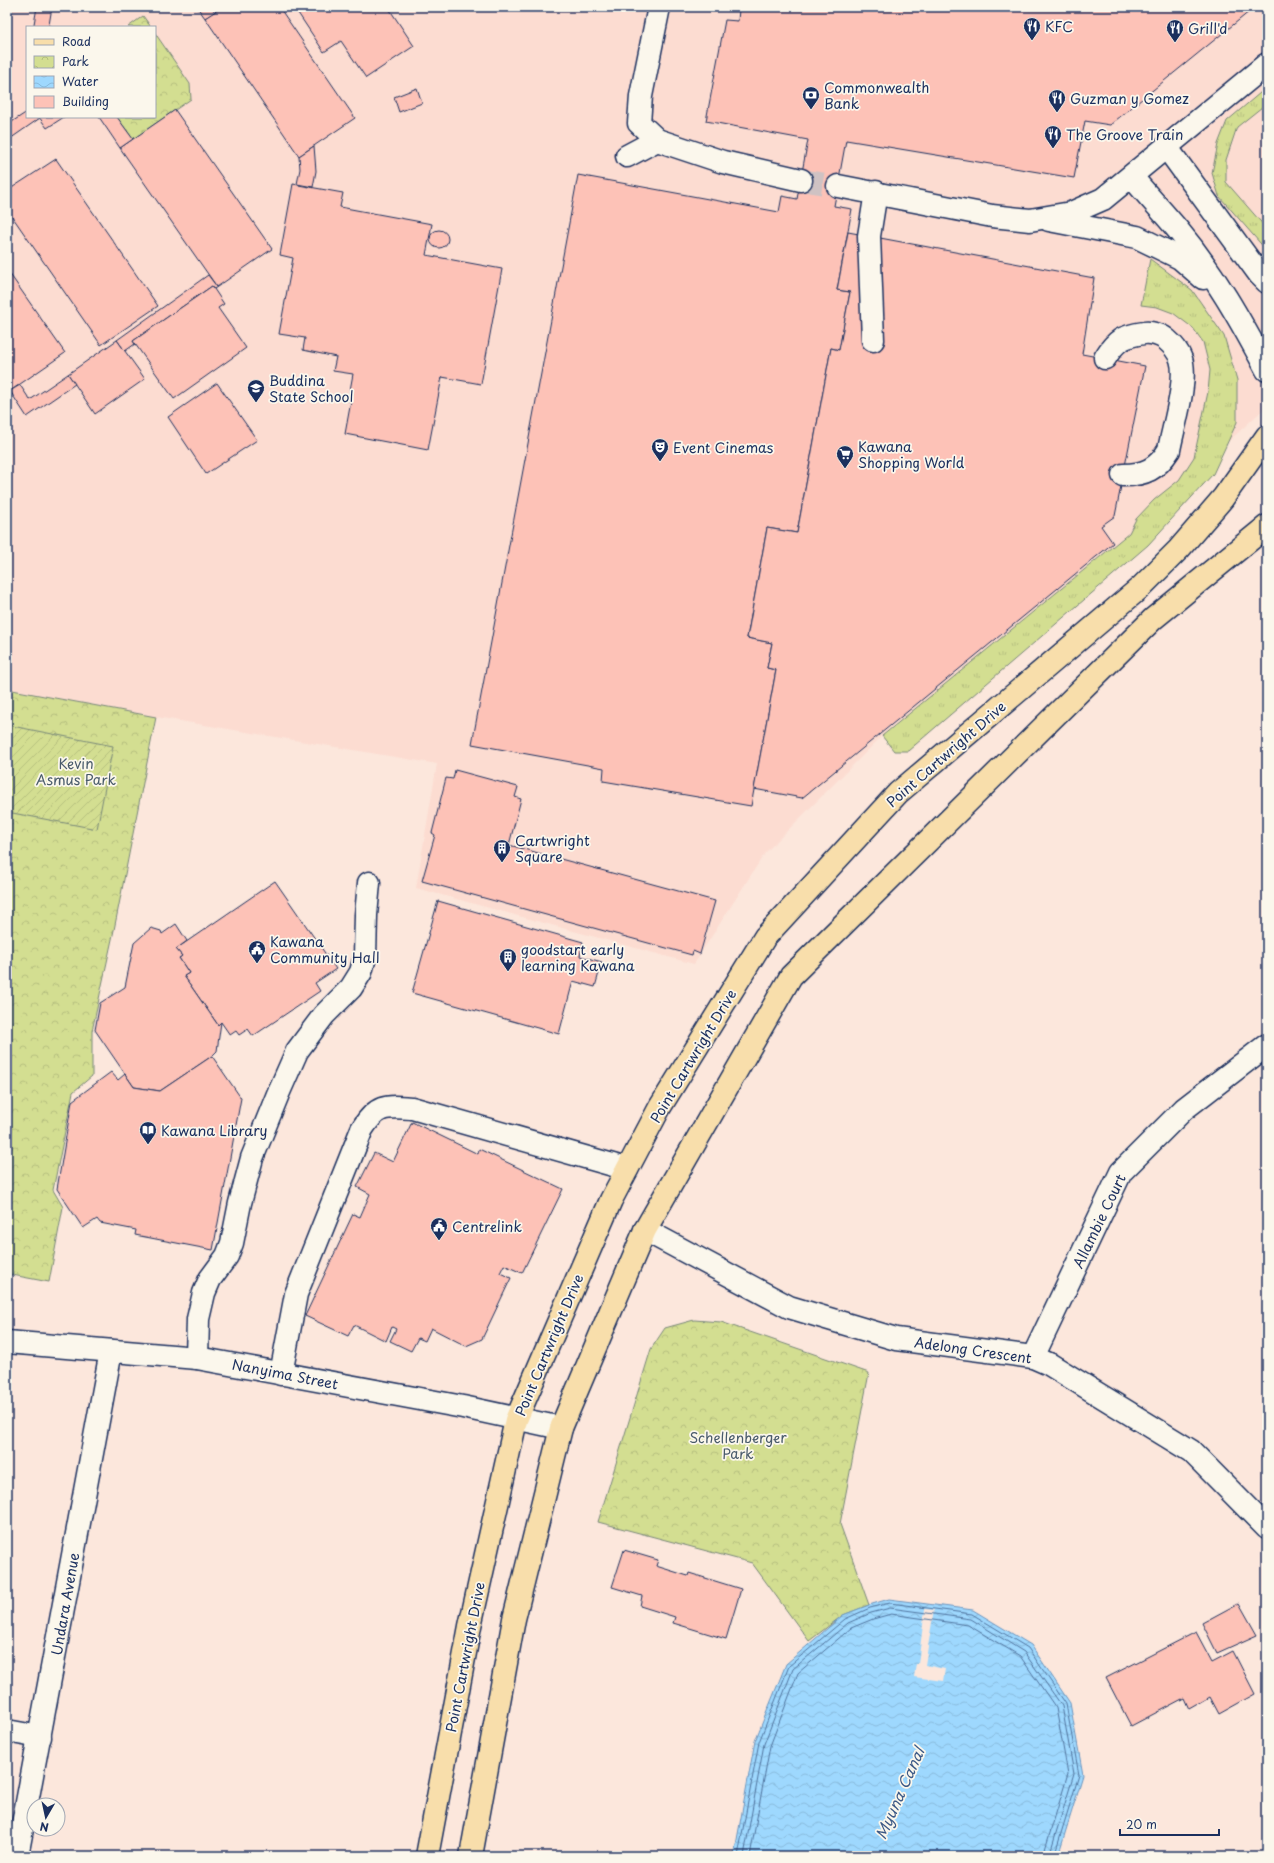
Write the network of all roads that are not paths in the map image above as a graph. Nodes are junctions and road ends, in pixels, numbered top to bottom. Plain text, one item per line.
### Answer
1 (659, 7) edge
2 (1267, 64) edge
3 (657, 140) junction
4 (1167, 148) junction
5 (627, 156) dead end
6 (1132, 177) junction
7 (801, 180) tunnel mouth
8 (838, 186) tunnel mouth
9 (876, 192) junction
10 (1043, 218) junction
11 (1267, 282) edge
12 (1224, 295) junction
13 (874, 340) dead end
14 (1106, 358) dead end
15 (1267, 370) edge
16 (1267, 436) edge
17 (1123, 475) dead end
18 (1267, 526) edge
19 (369, 883) dead end
20 (1267, 1045) edge
21 (627, 1169) junction
22 (646, 1230) junction
23 (7, 1342) edge
24 (111, 1351) junction
25 (1033, 1357) junction
26 (197, 1358) junction
27 (281, 1374) junction
28 (516, 1420) junction
29 (561, 1428) junction
30 (1267, 1528) edge
31 (7, 1731) edge
32 (40, 1737) junction
33 (17, 1856) edge
34 (427, 1856) edge
35 (471, 1856) edge

1 - 3 street
2 - 4 street
3 - 5 street
3 - 7 street
4 - 6 street
4 - 11 street
6 - 10 street
6 - 12 street
8 - 9 street
9 - 10 street
9 - 13 street
10 - 12 street
12 - 15 street
14 - 17 street
16 - 21 main road, Point Cartwright Drive
18 - 22 main road
19 - 26 street
20 - 25 street, Allambie Court
21 - 27 street
21 - 28 main road, Point Cartwright Drive
22 - 25 street, Adelong Crescent
22 - 29 main road
23 - 24 street, Nanyima Street
24 - 26 street, Nanyima Street
24 - 32 street, Undara Avenue
25 - 30 street, Adelong Crescent
26 - 27 street, Nanyima Street
27 - 28 street, Nanyima Street
28 - 29 street, Nanyima Street
28 - 34 main road, Point Cartwright Drive
29 - 35 main road
31 - 32 street
32 - 33 street, Undara Avenue

